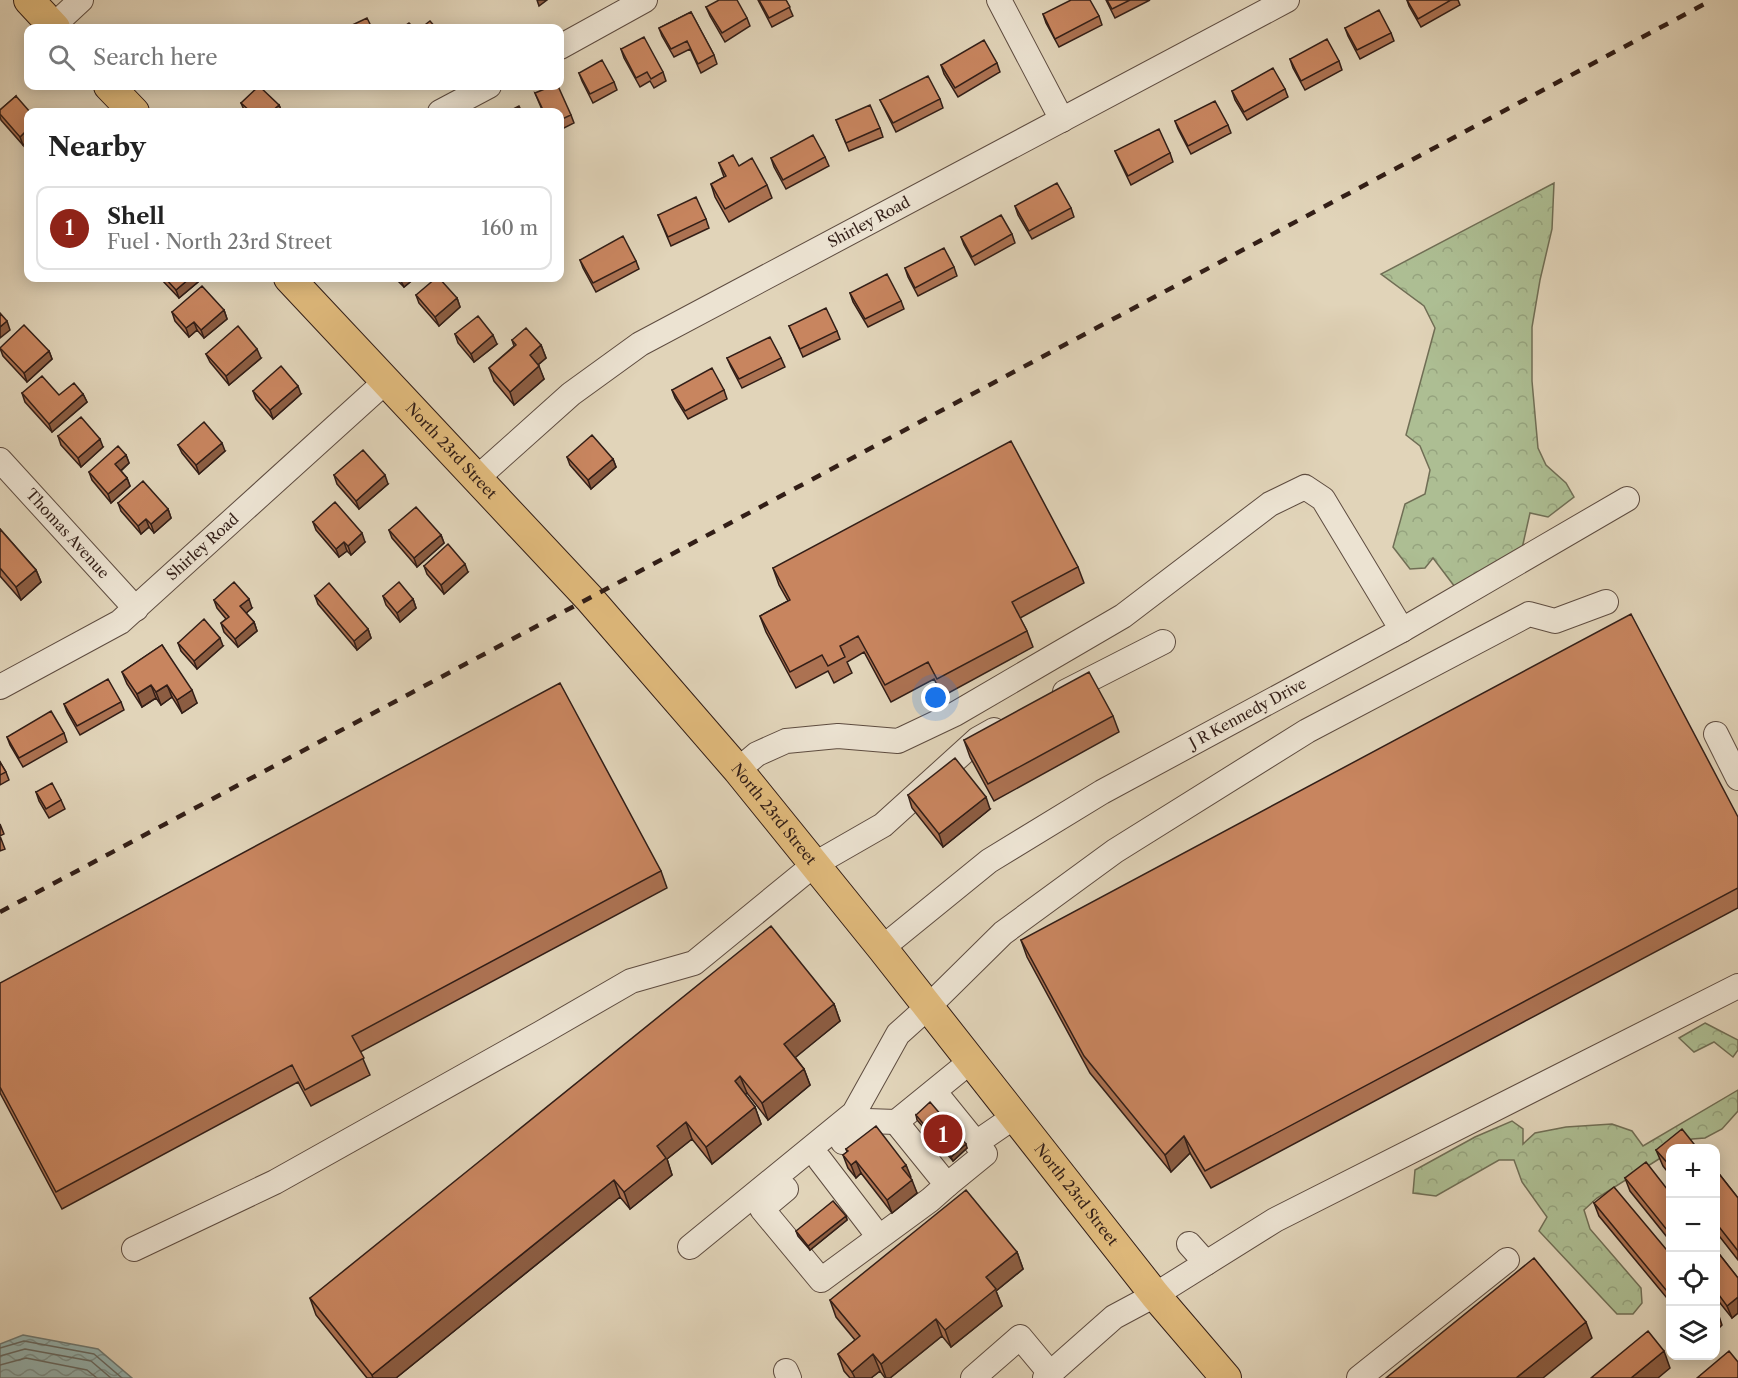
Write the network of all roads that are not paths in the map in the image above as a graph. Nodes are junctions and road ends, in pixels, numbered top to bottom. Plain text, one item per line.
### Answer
1 (29, 0) edge
2 (81, 0) edge
3 (645, 0) edge
4 (999, 0) edge
5 (1287, 0) edge
6 (51, 24) edge
7 (57, 24) edge
8 (564, 45) edge
9 (113, 90) edge
10 (481, 90) edge
11 (130, 108) edge
12 (448, 108) edge
13 (1062, 120) junction
14 (293, 282) edge
15 (385, 382) junction
16 (0, 460) edge
17 (476, 479) junction
18 (1627, 499) dead end
19 (1606, 602) dead end
20 (136, 609) junction
21 (1402, 630) junction
22 (1163, 642) dead end
23 (0, 687) edge
24 (1045, 702) edge
25 (1016, 718) edge
26 (1716, 734) dead end
27 (738, 770) junction
28 (1738, 778) edge
29 (815, 864) junction
30 (882, 948) junction
31 (1738, 986) edge
32 (928, 1007) junction
33 (971, 1061) junction
34 (934, 1090) junction
35 (1014, 1117) junction
36 (896, 1122) junction
37 (933, 1125) junction
38 (955, 1145) junction
39 (820, 1160) junction
40 (947, 1185) junction
41 (879, 1237) junction
42 (1189, 1244) dead end
43 (690, 1247) dead end
44 (134, 1248) dead end
45 (1507, 1260) dead end
46 (1206, 1263) junction
47 (1155, 1295) junction
48 (1048, 1376) edge
49 (973, 1378) edge
50 (1226, 1378) edge
51 (1359, 1378) edge

1 - 6 main road
2 - 7 street
3 - 8 street
4 - 13 street
5 - 13 street, Shirley Road
9 - 11 main road
10 - 12 street
13 - 17 street, Shirley Road
14 - 15 main road, North 23rd Street
15 - 17 main road, North 23rd Street
15 - 20 street, Shirley Road
16 - 20 street, Thomas Avenue
17 - 27 main road, North 23rd Street
18 - 21 street, J R Kennedy Drive
19 - 32 street
20 - 23 street, Shirley Road
21 - 27 street
21 - 30 street, J R Kennedy Drive
22 - 24 street
25 - 29 street
26 - 28 street
27 - 29 main road, North 23rd Street
29 - 30 main road, North 23rd Street
29 - 44 street
30 - 32 main road, North 23rd Street
31 - 46 street
32 - 33 main road, North 23rd Street
32 - 43 street
33 - 34 street
33 - 35 main road, North 23rd Street
34 - 36 street
34 - 37 street
35 - 38 street
35 - 47 main road, North 23rd Street
36 - 37 street
36 - 39 street
37 - 38 street
37 - 38 street
38 - 40 street
38 - 40 street
39 - 41 street
39 - 41 street
40 - 41 street
42 - 46 street
45 - 51 street
46 - 47 street
47 - 48 street
47 - 50 main road, North 23rd Street
48 - 49 street

